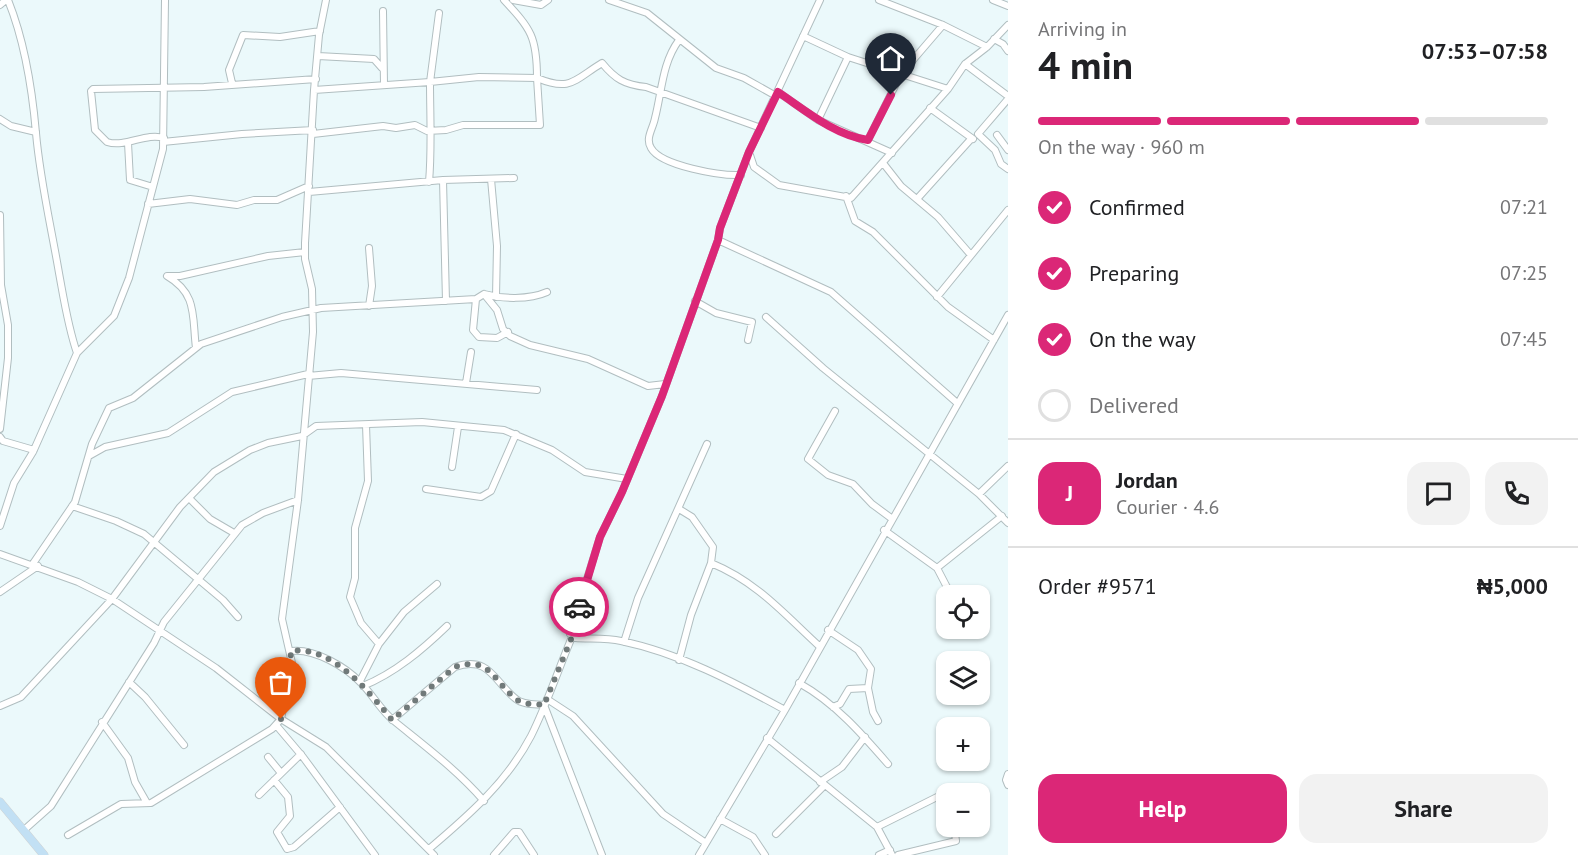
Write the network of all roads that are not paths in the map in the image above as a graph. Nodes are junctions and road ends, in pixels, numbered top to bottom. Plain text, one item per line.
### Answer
1 (7, 0) edge
2 (165, 0) edge
3 (326, 0) edge
4 (504, 0) edge
5 (513, 0) edge
6 (548, 0) edge
7 (609, 0) edge
8 (820, 0) edge
9 (879, 0) edge
10 (993, 0) edge
11 (0, 5) edge
12 (1008, 6) edge
13 (382, 11) dead end
14 (439, 13) dead end
15 (943, 25) junction
16 (1008, 25) edge
17 (320, 31) junction
18 (803, 36) junction
19 (994, 39) junction
20 (679, 40) junction
21 (987, 47) junction
22 (1008, 51) edge
23 (318, 56) junction
24 (848, 57) junction
25 (965, 64) junction
26 (382, 68) junction
27 (901, 74) junction
28 (537, 78) junction
29 (315, 79) junction
30 (430, 82) junction
31 (232, 83) junction
32 (384, 85) junction
33 (162, 87) junction
34 (948, 89) junction
35 (314, 90) junction
36 (658, 92) junction
37 (777, 94) junction
38 (1008, 97) edge
39 (930, 108) junction
40 (0, 119) edge
41 (818, 120) junction
42 (760, 128) junction
43 (430, 130) junction
44 (36, 132) junction
45 (313, 133) junction
46 (997, 135) dead end
47 (980, 138) junction
48 (971, 139) junction
49 (164, 140) junction
50 (868, 140) junction
51 (128, 143) junction
52 (1008, 150) edge
53 (892, 153) junction
54 (750, 155) junction
55 (883, 164) junction
56 (1008, 169) edge
57 (741, 175) junction
58 (491, 178) junction
59 (514, 178) dead end
60 (443, 180) junction
61 (429, 182) junction
62 (153, 187) junction
63 (309, 189) junction
64 (845, 196) junction
65 (917, 199) junction
66 (148, 204) junction
67 (1008, 210) edge
68 (0, 215) edge
69 (718, 240) junction
70 (369, 248) dead end
71 (305, 252) junction
72 (970, 254) junction
73 (546, 292) dead end
74 (484, 294) junction
75 (496, 297) junction
76 (937, 297) junction
77 (476, 299) junction
78 (446, 301) junction
79 (695, 301) junction
80 (369, 306) junction
81 (311, 312) junction
82 (1008, 315) edge
83 (766, 316) dead end
84 (508, 332) junction
85 (748, 340) dead end
86 (994, 340) junction
87 (196, 348) junction
88 (471, 352) dead end
89 (77, 353) junction
90 (308, 375) junction
91 (466, 383) junction
92 (665, 384) junction
93 (537, 390) dead end
94 (956, 402) junction
95 (835, 411) dead end
96 (366, 425) junction
97 (458, 427) junction
98 (0, 429) edge
99 (516, 434) junction
100 (302, 436) junction
101 (0, 437) edge
102 (707, 444) dead end
103 (34, 450) junction
104 (929, 452) junction
105 (89, 456) junction
106 (452, 466) dead end
107 (1008, 466) edge
108 (627, 479) junction
109 (426, 489) dead end
110 (979, 494) junction
111 (189, 498) junction
112 (298, 500) junction
113 (72, 506) junction
114 (679, 509) junction
115 (1002, 516) junction
116 (891, 518) junction
117 (1008, 523) edge
118 (0, 526) edge
119 (884, 531) junction
120 (234, 533) junction
121 (154, 542) junction
122 (0, 554) edge
123 (711, 563) junction
124 (35, 565) junction
125 (937, 568) junction
126 (200, 581) junction
127 (437, 584) dead end
128 (946, 585) edge
129 (0, 592) edge
130 (112, 600) junction
131 (238, 617) dead end
132 (447, 626) dead end
133 (160, 630) junction
134 (828, 630) junction
135 (572, 637) junction
136 (624, 642) junction
137 (379, 644) junction
138 (819, 646) junction
139 (291, 651) junction
140 (679, 660) junction
141 (129, 682) junction
142 (800, 683) junction
143 (362, 684) junction
144 (868, 688) junction
145 (545, 702) junction
146 (0, 706) edge
147 (833, 707) junction
148 (785, 710) junction
149 (392, 720) junction
150 (878, 721) dead end
151 (102, 722) junction
152 (279, 722) junction
153 (865, 737) junction
154 (767, 738) junction
155 (184, 745) dead end
156 (301, 754) junction
157 (268, 757) dead end
158 (888, 764) dead end
159 (281, 773) junction
160 (1008, 774) edge
161 (274, 780) junction
162 (822, 784) junction
163 (1008, 785) edge
164 (259, 795) dead end
165 (936, 798) edge
166 (484, 801) junction
167 (0, 802) edge
168 (147, 803) junction
169 (340, 807) junction
170 (720, 819) junction
171 (877, 827) junction
172 (24, 830) junction
173 (776, 834) dead end
174 (69, 835) dead end
175 (955, 837) edge
176 (706, 843) junction
177 (429, 849) junction
178 (891, 853) edge
179 (40, 854) edge
180 (375, 855) edge
181 (434, 855) edge
182 (494, 855) edge
183 (534, 855) edge
184 (602, 855) edge
185 (699, 855) edge
186 (765, 855) edge
187 (879, 855) edge
188 (898, 855) edge

1 - 11 street
1 - 44 street
2 - 33 street
3 - 17 street
4 - 28 street
5 - 6 street
7 - 20 street
8 - 18 street
9 - 15 street
10 - 12 street
13 - 26 street
14 - 30 street
15 - 21 street
15 - 27 street
16 - 19 street
17 - 23 street
17 - 31 street
18 - 24 street
18 - 37 street
19 - 21 street
19 - 22 street
20 - 36 street
20 - 37 street
21 - 25 street
23 - 26 street
23 - 29 street
24 - 27 street
24 - 41 street
25 - 34 street
25 - 38 street
26 - 32 street
27 - 34 street
27 - 50 street
28 - 30 street
28 - 36 street
28 - 43 street
29 - 31 street
29 - 35 street
30 - 32 street
30 - 43 street
31 - 33 street
32 - 35 street
33 - 49 street
33 - 51 street
34 - 39 street
35 - 45 street
36 - 42 street
36 - 57 street
37 - 41 street
37 - 42 street
38 - 47 street
39 - 48 street
39 - 53 street
40 - 44 street
41 - 50 street
42 - 54 street
43 - 45 street
43 - 61 street
44 - 89 street
45 - 49 street
45 - 63 street
46 - 52 street
47 - 48 street
47 - 56 street
48 - 65 street
49 - 51 street
49 - 62 street
50 - 53 street
51 - 62 street
53 - 55 street
54 - 57 street
54 - 64 street
55 - 64 street
55 - 65 street
57 - 69 street
58 - 59 street
58 - 60 street
58 - 75 street
60 - 61 street
60 - 78 street
61 - 63 street
62 - 66 street
63 - 66 street
63 - 71 street
64 - 76 street
65 - 72 street
66 - 89 street
67 - 72 street
68 - 98 street
69 - 79 street
69 - 94 street
70 - 80 street
71 - 81 street
71 - 87 street
72 - 76 street
73 - 75 street
74 - 75 street
74 - 77 street
74 - 84 street
76 - 86 street
77 - 78 street
77 - 84 street
78 - 80 street
79 - 85 street
79 - 92 street
80 - 81 street
81 - 87 street
81 - 90 street
82 - 86 street
83 - 104 street
84 - 92 street
86 - 94 street
87 - 105 street
88 - 91 street
89 - 103 street
90 - 91 street
90 - 100 street
90 - 105 street
91 - 93 street
92 - 108 street
94 - 104 street
95 - 116 street
96 - 97 street
96 - 100 street
96 - 137 street
97 - 99 street
97 - 106 street
99 - 108 street
99 - 109 street
100 - 111 street
100 - 112 street
101 - 103 street
102 - 114 street
103 - 118 street
104 - 110 street
104 - 116 street
105 - 113 street
107 - 110 street
108 - 135 street
110 - 115 street
111 - 120 street
111 - 121 street
112 - 120 street
112 - 139 street
113 - 121 street
113 - 124 street
114 - 123 street
114 - 136 street
115 - 117 street
115 - 125 street
116 - 119 street
119 - 125 street
119 - 134 street
120 - 126 street
121 - 126 street
121 - 130 street
122 - 124 street
123 - 138 street
123 - 140 street
124 - 129 street
124 - 130 street
125 - 128 street
126 - 131 street
126 - 133 street
127 - 137 street
130 - 133 street
130 - 146 street
132 - 143 street
133 - 141 street
133 - 152 street
134 - 138 street
134 - 144 street
135 - 136 street
135 - 145 street
136 - 140 street
137 - 143 street
138 - 142 street
139 - 143 street
139 - 152 street
140 - 148 street
141 - 151 street
141 - 155 street
142 - 147 street
142 - 148 street
143 - 149 street
144 - 147 street
144 - 150 street
145 - 149 street
145 - 166 street
145 - 176 street
145 - 184 street
147 - 153 street
148 - 154 street
149 - 166 street
151 - 168 street
151 - 172 street
152 - 156 street
152 - 168 street
152 - 177 street
153 - 158 street
153 - 162 street
154 - 162 street
154 - 170 street
156 - 159 street
156 - 169 street
157 - 159 street
159 - 161 street
160 - 163 street
161 - 164 street
161 - 169 street
162 - 171 street
162 - 173 street
165 - 171 street
166 - 177 street
167 - 172 main road
168 - 174 street
169 - 180 street
170 - 176 street
170 - 186 street
171 - 178 street
172 - 179 main road
175 - 188 street
176 - 185 street
177 - 181 street
178 - 187 street
182 - 183 street

